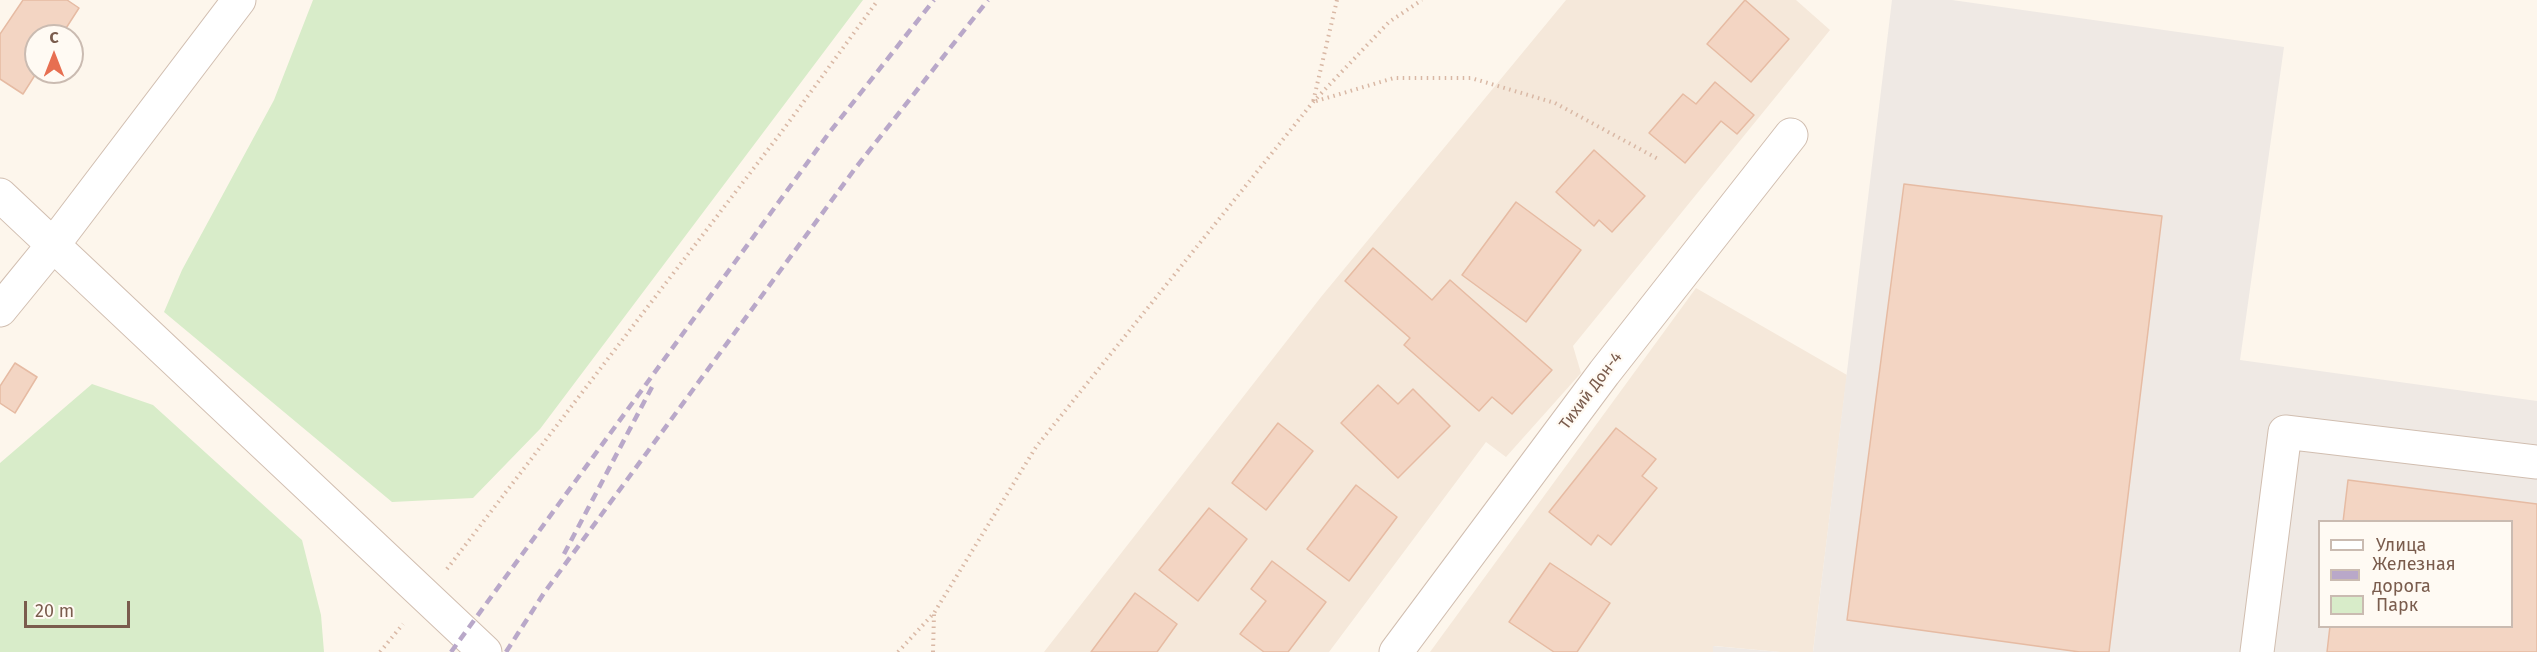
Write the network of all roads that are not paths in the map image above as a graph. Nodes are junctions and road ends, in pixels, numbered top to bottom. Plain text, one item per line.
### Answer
1 (239, 0) edge
2 (1791, 135) dead end
3 (0, 195) edge
4 (52, 245) junction
5 (0, 310) edge
6 (2537, 462) edge
7 (485, 652) edge
8 (1396, 652) edge
9 (2258, 652) edge

1 - 4 street
2 - 8 street, Тихий Дон-4
3 - 4 street
4 - 5 street
4 - 7 street
6 - 9 street

